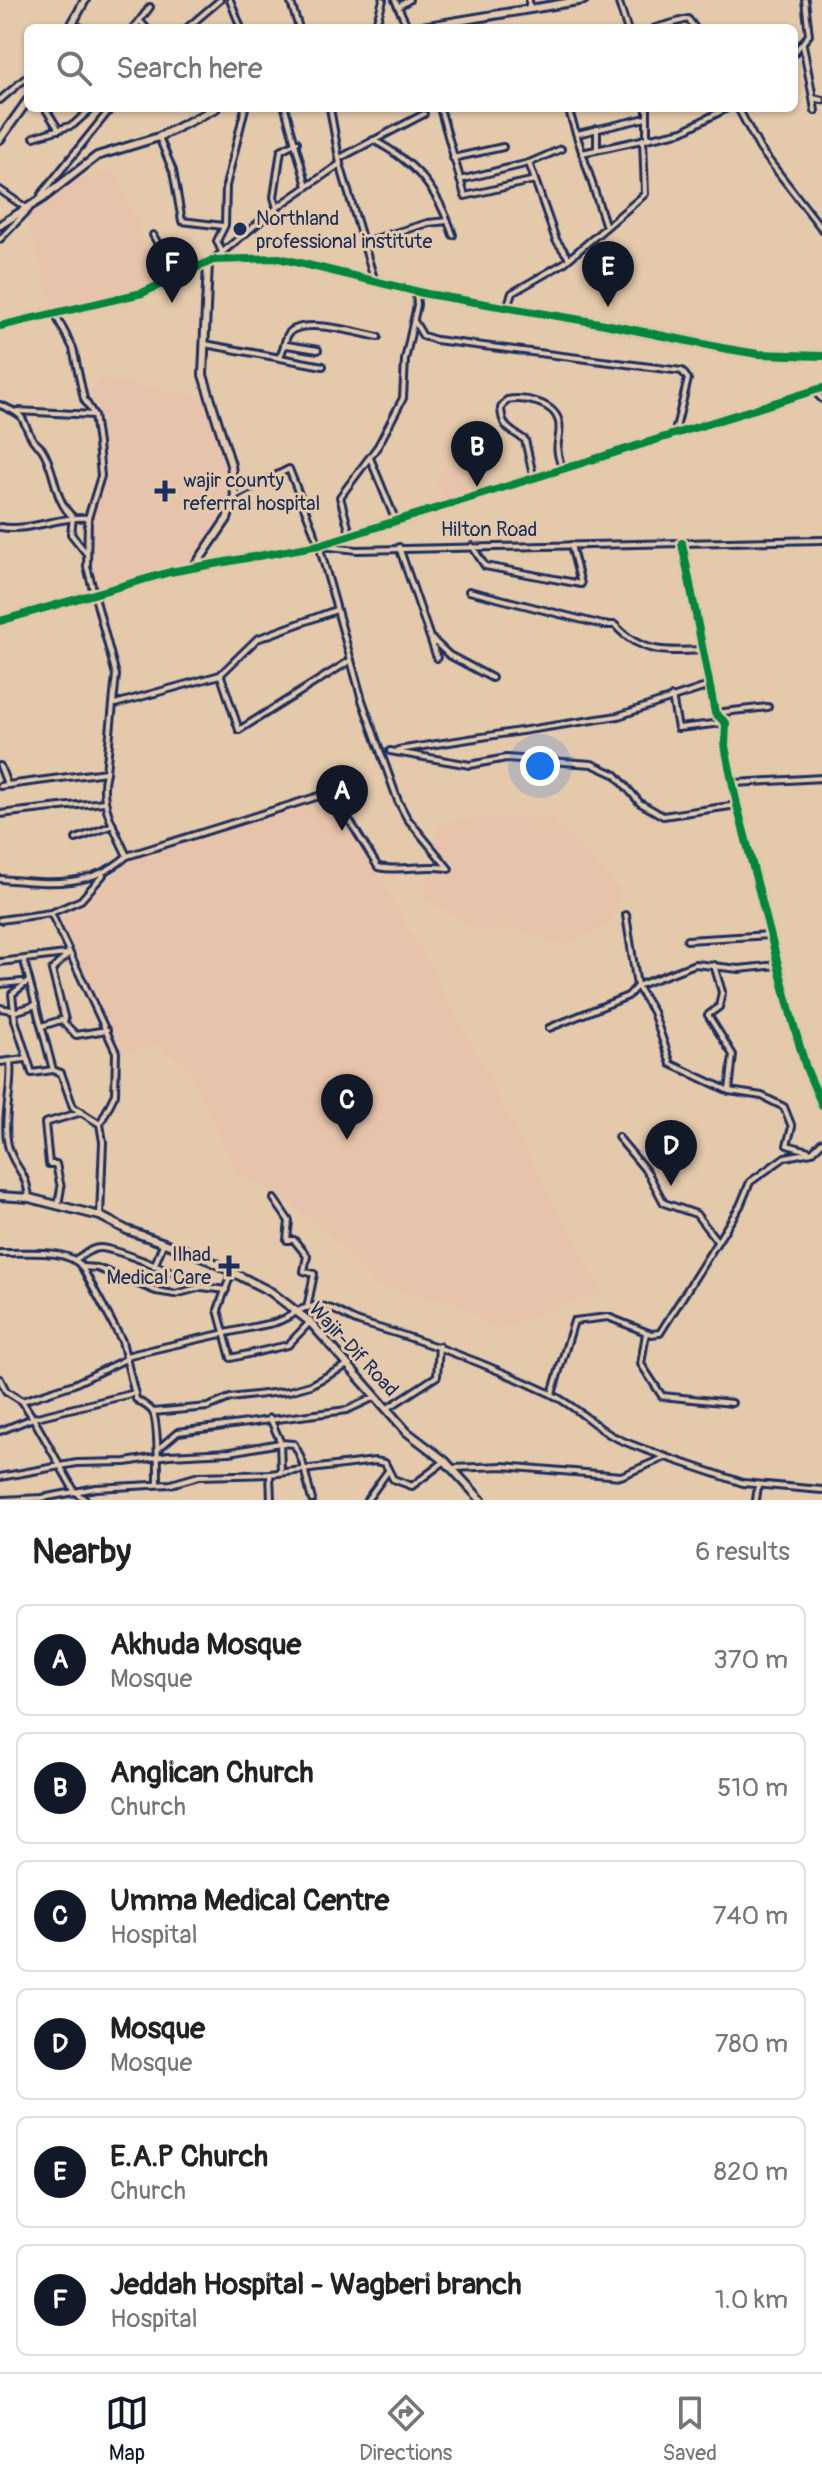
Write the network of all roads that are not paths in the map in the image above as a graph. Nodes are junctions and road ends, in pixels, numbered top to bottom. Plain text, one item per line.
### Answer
1 (230, 0) edge
2 (290, 0) edge
3 (383, 0) edge
4 (395, 0) edge
5 (409, 0) edge
6 (529, 0) edge
7 (584, 0) edge
8 (618, 0) edge
9 (805, 0) edge
10 (84, 1) edge
11 (217, 1) edge
12 (399, 6) junction
13 (150, 7) dead end
14 (529, 10) junction
15 (140, 21) junction
16 (72, 24) edge
17 (137, 24) edge
18 (143, 24) edge
19 (191, 24) edge
20 (239, 24) edge
21 (298, 24) edge
22 (376, 24) edge
23 (406, 24) edge
24 (441, 24) edge
25 (626, 24) edge
26 (670, 24) edge
27 (692, 24) edge
28 (803, 45) junction
29 (798, 49) edge
30 (24, 79) edge
31 (813, 98) junction
32 (0, 100) edge
33 (822, 100) edge
34 (24, 106) edge
35 (815, 111) dead end
36 (48, 112) edge
37 (88, 112) edge
38 (108, 112) edge
39 (208, 112) edge
40 (244, 112) edge
41 (286, 112) edge
42 (331, 112) edge
43 (336, 112) edge
44 (441, 112) edge
45 (569, 112) edge
46 (647, 112) edge
47 (719, 112) edge
48 (740, 112) edge
49 (424, 114) dead end
50 (333, 117) junction
51 (646, 118) junction
52 (597, 129) junction
53 (59, 130) junction
54 (577, 134) junction
55 (34, 137) dead end
56 (159, 137) junction
57 (645, 138) junction
58 (0, 139) edge
59 (373, 140) junction
60 (297, 141) junction
61 (503, 147) dead end
62 (561, 149) dead end
63 (597, 149) junction
64 (582, 153) junction
65 (340, 158) junction
66 (453, 158) junction
67 (529, 163) junction
68 (340, 164) junction
69 (460, 180) junction
70 (535, 180) junction
71 (307, 186) junction
72 (0, 190) edge
73 (42, 198) junction
74 (26, 208) junction
75 (277, 208) junction
76 (448, 221) junction
77 (605, 224) junction
78 (0, 225) edge
79 (225, 225) junction
80 (822, 229) edge
81 (153, 235) dead end
82 (453, 235) dead end
83 (0, 239) edge
84 (365, 242) junction
85 (223, 252) junction
86 (569, 258) junction
87 (211, 261) junction
88 (188, 273) junction
89 (375, 282) junction
90 (416, 292) junction
91 (427, 294) junction
92 (417, 305) junction
93 (507, 307) junction
94 (54, 312) junction
95 (414, 321) junction
96 (0, 326) edge
97 (378, 337) dead end
98 (202, 344) junction
99 (287, 345) junction
100 (318, 350) dead end
101 (280, 356) junction
102 (822, 356) edge
103 (323, 366) dead end
104 (822, 388) edge
105 (813, 390) junction
106 (822, 399) edge
107 (0, 405) edge
108 (15, 412) junction
109 (94, 415) junction
110 (675, 432) junction
111 (370, 458) junction
112 (562, 467) junction
113 (533, 475) junction
114 (235, 496) junction
115 (73, 517) junction
116 (88, 518) junction
117 (395, 519) junction
118 (0, 527) edge
119 (350, 534) junction
120 (822, 540) edge
121 (682, 543) junction
122 (319, 545) junction
123 (571, 545) junction
124 (472, 546) junction
125 (399, 547) junction
126 (87, 555) junction
127 (195, 566) junction
128 (469, 591) dead end
129 (97, 595) junction
130 (336, 610) junction
131 (0, 621) edge
132 (429, 633) junction
133 (703, 650) junction
134 (437, 658) dead end
135 (351, 660) junction
136 (220, 675) junction
137 (492, 678) dead end
138 (712, 686) junction
139 (672, 697) junction
140 (115, 704) junction
141 (768, 707) dead end
142 (715, 713) junction
143 (726, 723) junction
144 (381, 748) junction
145 (390, 751) junction
146 (0, 766) edge
147 (106, 772) junction
148 (822, 778) edge
149 (735, 783) junction
150 (7, 784) junction
151 (0, 786) edge
152 (104, 802) junction
153 (737, 805) junction
154 (0, 814) edge
155 (113, 825) junction
156 (76, 839) dead end
157 (127, 856) junction
158 (105, 874) junction
159 (0, 879) edge
160 (51, 913) junction
161 (626, 915) dead end
162 (0, 920) edge
163 (771, 935) junction
164 (687, 940) dead end
165 (69, 953) junction
166 (24, 961) junction
167 (0, 962) edge
168 (714, 965) junction
169 (778, 965) junction
170 (29, 981) junction
171 (0, 984) edge
172 (637, 986) junction
173 (36, 1005) junction
174 (0, 1008) edge
175 (14, 1009) junction
176 (65, 1020) junction
177 (42, 1026) junction
178 (549, 1028) dead end
179 (107, 1030) junction
180 (26, 1059) junction
181 (10, 1061) junction
182 (0, 1062) edge
183 (53, 1070) junction
184 (729, 1091) junction
185 (822, 1105) edge
186 (82, 1112) junction
187 (100, 1124) junction
188 (618, 1137) dead end
189 (822, 1142) edge
190 (0, 1143) edge
191 (8, 1143) junction
192 (812, 1152) junction
193 (0, 1196) edge
194 (29, 1198) junction
195 (274, 1199) dead end
196 (58, 1205) junction
197 (100, 1216) junction
198 (717, 1241) junction
199 (163, 1244) junction
200 (0, 1253) edge
201 (76, 1259) junction
202 (82, 1267) junction
203 (154, 1267) junction
204 (232, 1271) junction
205 (202, 1287) junction
206 (226, 1290) junction
207 (307, 1308) junction
208 (296, 1310) junction
209 (310, 1322) junction
210 (222, 1331) junction
211 (646, 1333) junction
212 (439, 1346) junction
213 (126, 1357) junction
214 (346, 1366) junction
215 (0, 1379) edge
216 (135, 1393) junction
217 (552, 1394) junction
218 (375, 1397) junction
219 (22, 1401) junction
220 (732, 1403) dead end
221 (388, 1408) junction
222 (153, 1412) junction
223 (33, 1418) junction
224 (270, 1418) junction
225 (0, 1431) edge
226 (280, 1443) junction
227 (158, 1449) junction
228 (666, 1457) junction
229 (161, 1458) junction
230 (445, 1461) junction
231 (61, 1466) junction
232 (305, 1468) junction
233 (451, 1468) junction
234 (281, 1471) junction
235 (388, 1471) junction
236 (270, 1474) junction
237 (0, 1477) edge
238 (158, 1483) junction
239 (758, 1486) junction
240 (822, 1490) edge
241 (75, 1492) junction
242 (2, 1500) edge
243 (86, 1500) edge
244 (271, 1500) edge
245 (312, 1500) edge
246 (367, 1500) edge
247 (481, 1500) edge
248 (756, 1500) edge

1 - 20 street
2 - 21 street
3 - 22 street
4 - 12 street
5 - 12 street
6 - 14 street
7 - 14 street
8 - 25 street
9 - 28 street
10 - 16 street
11 - 19 street
12 - 23 street
13 - 15 street
14 - 24 street
15 - 17 street
15 - 18 street
26 - 27 street
28 - 29 street
28 - 31 street
30 - 32 street
31 - 33 street
31 - 35 street
34 - 58 street
36 - 53 street
37 - 53 street
38 - 73 street
39 - 56 street
40 - 79 street
41 - 60 street
42 - 50 street
43 - 50 street
44 - 66 street
45 - 54 street
46 - 51 street
47 - 57 street
48 - 80 street
49 - 59 street
50 - 65 street
51 - 52 street
51 - 57 street
52 - 54 street
52 - 63 street
53 - 55 street
54 - 64 street
56 - 73 street
56 - 79 street
57 - 63 street
57 - 77 street
59 - 65 street
59 - 76 street
60 - 71 street
60 - 75 street
61 - 66 street
62 - 67 street
63 - 64 street
64 - 77 street
65 - 68 street
66 - 69 street
67 - 69 street
67 - 70 street
68 - 71 street
68 - 84 street
69 - 70 street
70 - 86 street
71 - 75 street
72 - 74 street
73 - 74 street
73 - 83 street
74 - 78 street
75 - 85 street
76 - 82 street
76 - 84 street
77 - 86 street
79 - 85 street
81 - 88 street
84 - 89 street
85 - 87 street
86 - 93 street
87 - 88 street
87 - 89 street
87 - 98 street
88 - 94 street
89 - 90 street
90 - 91 street
90 - 92 street
91 - 92 street
91 - 93 street
92 - 95 street
93 - 102 street
94 - 96 street
94 - 109 street
95 - 110 street
95 - 111 street
97 - 99 street
98 - 101 street
98 - 114 street
99 - 100 street
99 - 101 street
101 - 103 street
104 - 105 street
105 - 106 street
105 - 110 street
107 - 108 street
108 - 109 street
108 - 115 street
109 - 116 street
110 - 112 street
111 - 117 street
111 - 119 street
112 - 113 street
112 - 113 street
113 - 117 street
114 - 122 street
114 - 127 street
115 - 116 street
115 - 118 street
115 - 126 street
116 - 126 street
117 - 119 street
119 - 122 street
120 - 121 street, Hilton Road
121 - 123 street, Hilton Road
121 - 133 street
122 - 125 street, Hilton Road
122 - 127 street
122 - 130 street
123 - 124 street, Hilton Road
123 - 124 street
124 - 125 street, Hilton Road
125 - 132 street
126 - 129 street
127 - 129 street
128 - 133 street
129 - 131 street
129 - 140 street
130 - 135 street
130 - 136 street
132 - 134 street
132 - 137 street
133 - 138 street
135 - 136 street
135 - 144 street
136 - 140 street
138 - 139 street
138 - 142 street
139 - 143 street
139 - 145 street
140 - 147 street
141 - 142 street
142 - 143 street
143 - 149 street
144 - 145 street
144 - 157 street
145 - 153 street
146 - 150 street
147 - 150 street
147 - 152 street
148 - 149 street
149 - 153 street
150 - 151 street
152 - 154 street
152 - 155 street
153 - 163 street
155 - 156 street
155 - 157 street
157 - 158 street
158 - 159 street
158 - 160 street
160 - 162 street
160 - 165 street
161 - 172 street
163 - 164 street
163 - 169 street
165 - 166 street
165 - 176 street
165 - 179 street
166 - 167 street
166 - 170 street
168 - 169 street
168 - 172 street
168 - 184 street
169 - 185 street
170 - 171 street
170 - 173 street
170 - 175 street
172 - 178 street
172 - 184 street
173 - 175 street
173 - 177 street
174 - 175 street
175 - 180 street
176 - 177 street
176 - 179 street
177 - 183 street
179 - 187 street
180 - 181 street
180 - 183 street
181 - 182 street
181 - 191 street
183 - 186 street
184 - 192 street
186 - 187 street
186 - 196 street
187 - 197 street
188 - 198 street
189 - 192 street
190 - 191 street
191 - 194 street
192 - 198 street
193 - 194 street, Wajir-Dif Road
194 - 196 street, Wajir-Dif Road
195 - 207 street
196 - 197 street, Wajir-Dif Road
197 - 199 street, Wajir-Dif Road
198 - 211 street
199 - 203 street
199 - 204 street, Wajir-Dif Road
200 - 201 street
201 - 202 street
201 - 203 street
202 - 205 street
202 - 213 street
203 - 205 street
204 - 206 street
204 - 208 street, Wajir-Dif Road
205 - 206 street
206 - 210 street
207 - 208 street
207 - 212 street
208 - 209 street, Wajir-Dif Road
208 - 210 street
209 - 210 street
209 - 214 street, Wajir-Dif Road
210 - 213 street
211 - 217 street
211 - 220 street
212 - 217 street
212 - 221 street
213 - 216 street
213 - 219 street
214 - 218 street, Wajir-Dif Road
214 - 222 street
215 - 219 street
216 - 222 street
216 - 223 street
217 - 228 street
218 - 221 street, Wajir-Dif Road
218 - 224 street
219 - 223 street
221 - 230 street, Wajir-Dif Road
222 - 227 street
223 - 225 street
223 - 231 street
224 - 226 street
224 - 227 street
226 - 229 street
226 - 232 street
226 - 234 street
227 - 229 street
228 - 233 street
228 - 239 street
229 - 231 street
229 - 238 street
230 - 233 street, Wajir-Dif Road
230 - 235 street
231 - 237 street
231 - 241 street
232 - 234 street
232 - 235 street
232 - 245 street
233 - 247 street, Wajir-Dif Road
234 - 236 street
235 - 246 street
236 - 238 street
236 - 244 street
238 - 241 street
239 - 240 street
239 - 248 street
241 - 242 street
241 - 243 street

